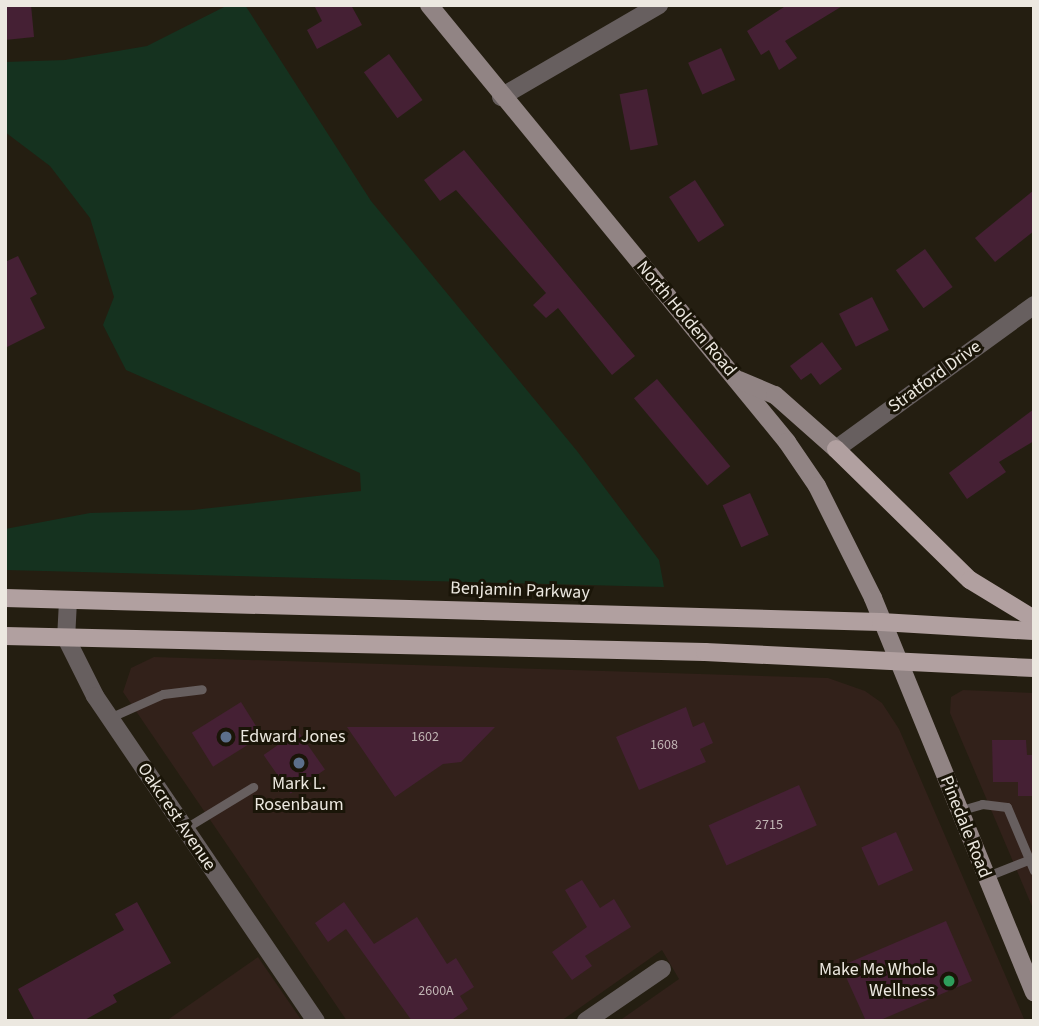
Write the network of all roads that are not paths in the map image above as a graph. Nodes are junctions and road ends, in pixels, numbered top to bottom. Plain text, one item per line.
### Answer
1 (429, 5) edge
2 (659, 5) edge
3 (501, 97) junction
4 (1034, 305) edge
5 (736, 378) junction
6 (836, 449) junction
7 (5, 598) edge
8 (68, 601) junction
9 (1034, 619) edge
10 (881, 622) junction
11 (1034, 631) edge
12 (5, 636) edge
13 (65, 638) junction
14 (896, 661) junction
15 (1034, 668) edge
16 (202, 689) dead end
17 (109, 718) junction
18 (253, 787) dead end
19 (958, 811) junction
20 (184, 829) junction
21 (1028, 860) junction
22 (1034, 871) edge
23 (985, 877) junction
24 (662, 970) dead end
25 (1034, 992) edge
26 (316, 1021) edge
27 (586, 1021) edge

1 - 3 main road, North Holden Road
2 - 3 street
3 - 5 main road, North Holden Road
4 - 6 street, Stratford Drive
5 - 6 main road
5 - 10 main road, North Holden Road
6 - 9 main road
7 - 8 main road, Benjamin Parkway
8 - 10 main road, Benjamin Parkway
8 - 13 street
10 - 11 main road, Benjamin Parkway
10 - 14 main road, North Holden Road
12 - 13 main road
13 - 14 main road
13 - 17 street, Oakcrest Avenue
14 - 15 main road
14 - 19 main road, Pinedale Road
16 - 17 lane
17 - 20 street, Oakcrest Avenue
18 - 20 lane
19 - 21 lane
19 - 23 main road, Pinedale Road
20 - 26 street, Oakcrest Avenue
21 - 22 lane
21 - 23 lane
23 - 25 main road, Pinedale Road
24 - 27 street

